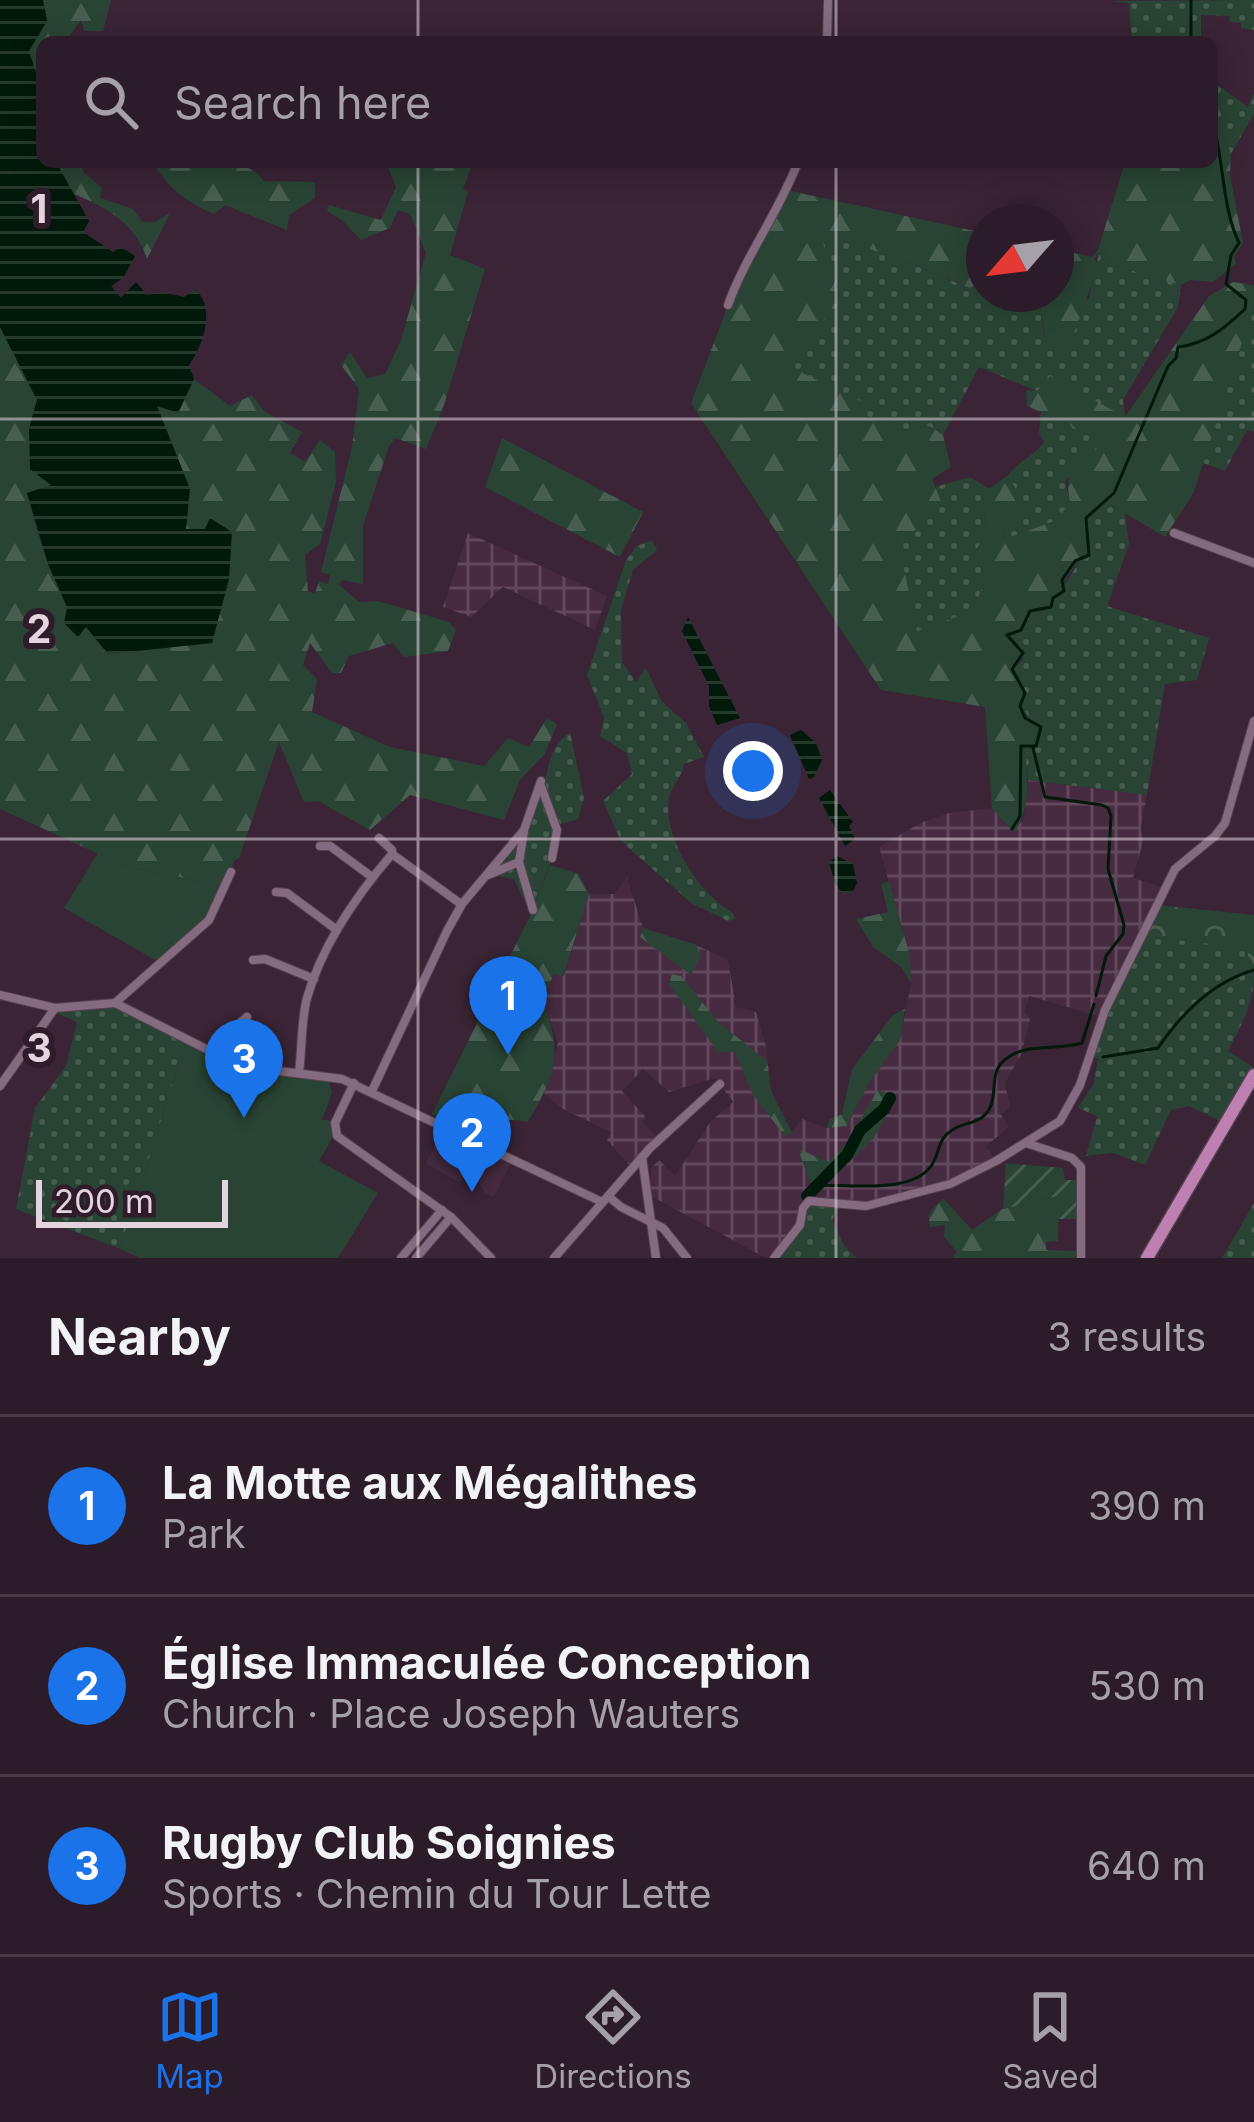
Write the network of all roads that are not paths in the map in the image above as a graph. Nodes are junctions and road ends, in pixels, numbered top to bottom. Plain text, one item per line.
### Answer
1 (828, 0) edge
2 (827, 36) edge
3 (795, 168) edge
4 (728, 305) dead end
5 (1174, 532) dead end
6 (1254, 563) edge
7 (1254, 721) edge
8 (533, 804) junction
9 (545, 805) junction
10 (524, 830) junction
11 (379, 838) dead end
12 (320, 845) dead end
13 (392, 854) junction
14 (552, 858) dead end
15 (519, 862) junction
16 (504, 871) junction
17 (231, 872) dead end
18 (372, 877) junction
19 (482, 879) junction
20 (523, 881) junction
21 (276, 892) dead end
22 (462, 904) junction
23 (533, 910) dead end
24 (337, 930) junction
25 (253, 960) dead end
26 (314, 979) junction
27 (0, 995) edge
28 (115, 1003) junction
29 (55, 1008) junction
30 (247, 1017) dead end
31 (228, 1060) junction
32 (299, 1072) junction
33 (1254, 1075) edge
34 (354, 1083) junction
35 (720, 1084) dead end
36 (0, 1087) edge
37 (372, 1091) junction
38 (1025, 1143) junction
39 (642, 1157) junction
40 (605, 1199) junction
41 (442, 1210) junction
42 (452, 1217) junction
43 (650, 1221) junction
44 (400, 1258) edge
45 (416, 1258) edge
46 (491, 1258) edge
47 (554, 1258) edge
48 (656, 1258) edge
49 (687, 1258) edge
50 (774, 1258) edge
51 (1081, 1258) edge
52 (1147, 1258) edge

1 - 2 street
3 - 4 street
5 - 6 street
7 - 38 street
8 - 9 street
8 - 9 street
8 - 10 street
9 - 14 street
10 - 15 street
10 - 19 street
11 - 13 street
12 - 18 street
13 - 18 street
13 - 22 street
15 - 16 street
15 - 20 street
16 - 19 street
16 - 20 street
17 - 28 street
18 - 24 street
19 - 22 street
20 - 23 street
21 - 24 street
22 - 37 street
24 - 26 street
25 - 26 street
26 - 32 street
27 - 29 street
28 - 29 street
28 - 31 street
29 - 36 street
30 - 31 street
31 - 32 street
32 - 34 street
33 - 52 main road
34 - 37 street
34 - 41 street
35 - 39 street
37 - 40 street
38 - 50 street
38 - 51 street
39 - 40 street
39 - 43 street
40 - 43 street
40 - 47 street
41 - 42 street
41 - 44 street
42 - 45 street
42 - 46 street
43 - 48 street
43 - 49 street

